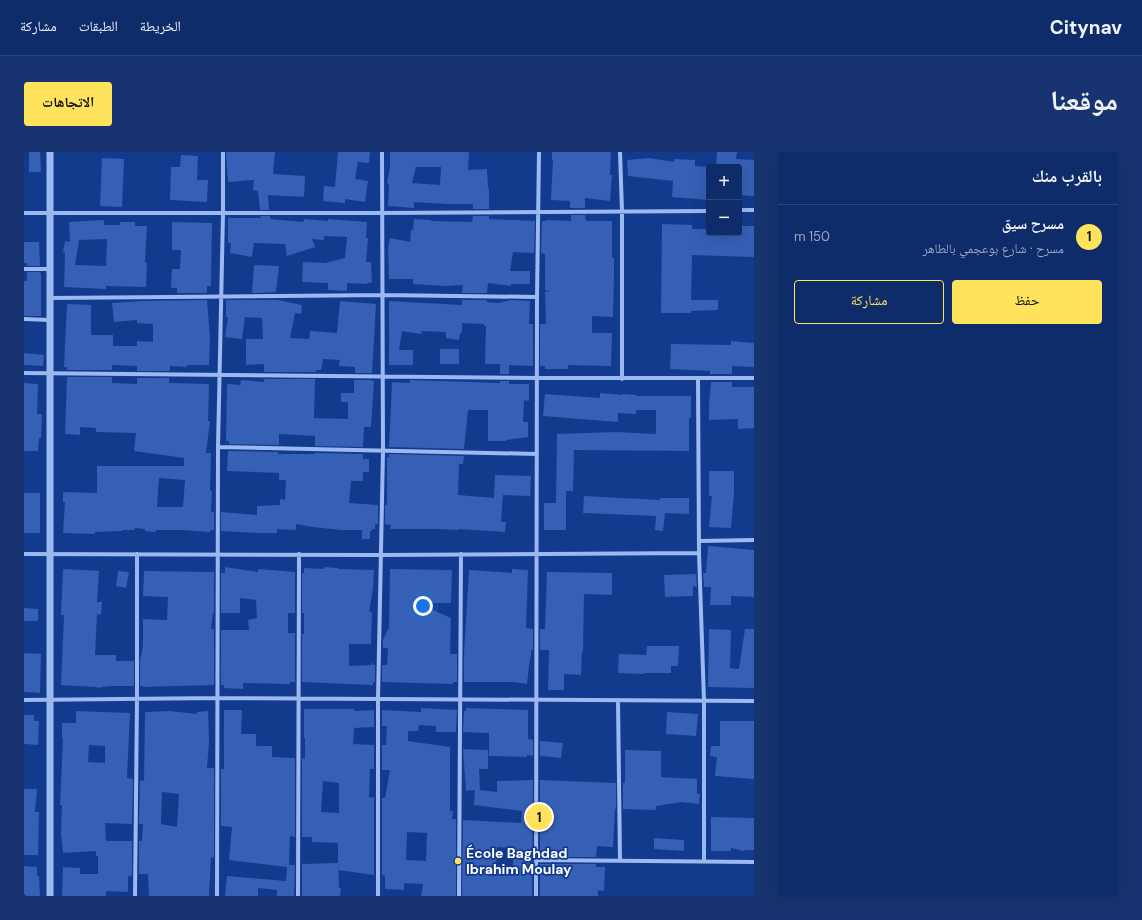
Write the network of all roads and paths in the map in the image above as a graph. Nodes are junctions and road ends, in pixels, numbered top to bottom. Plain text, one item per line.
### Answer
1 (50, 152) edge
2 (223, 152) edge
3 (382, 152) edge
4 (539, 152) edge
5 (620, 152) edge
6 (742, 210) edge
7 (754, 210) edge
8 (622, 211) junction
9 (706, 211) edge
10 (538, 212) junction
11 (24, 213) edge
12 (49, 213) junction
13 (382, 213) junction
14 (223, 214) junction
15 (24, 269) edge
16 (50, 270) junction
17 (383, 295) junction
18 (222, 297) junction
19 (537, 297) junction
20 (49, 298) junction
21 (24, 319) edge
22 (49, 320) junction
23 (24, 373) edge
24 (49, 373) junction
25 (220, 376) junction
26 (382, 377) junction
27 (538, 378) junction
28 (622, 378) junction
29 (698, 378) junction
30 (754, 378) edge
31 (218, 447) junction
32 (383, 451) junction
33 (537, 454) junction
34 (754, 540) edge
35 (699, 541) junction
36 (537, 553) junction
37 (699, 553) junction
38 (24, 554) edge
39 (50, 554) junction
40 (137, 554) junction
41 (218, 554) junction
42 (299, 554) junction
43 (461, 554) junction
44 (380, 555) junction
45 (137, 698) junction
46 (218, 698) junction
47 (298, 699) junction
48 (378, 699) junction
49 (461, 699) junction
50 (24, 700) edge
51 (50, 700) junction
52 (536, 700) junction
53 (618, 700) junction
54 (704, 701) junction
55 (754, 701) edge
56 (536, 860) junction
57 (620, 861) junction
58 (704, 862) junction
59 (754, 862) edge
60 (50, 896) edge
61 (134, 896) edge
62 (216, 896) edge
63 (298, 896) edge
64 (378, 896) edge
65 (459, 896) edge
66 (536, 896) edge

1 - 12 street
2 - 14 street
3 - 13 street
4 - 10 street
5 - 8 street
6 - 7 street
8 - 9 street
8 - 10 street
8 - 28 street
10 - 13 street
10 - 19 street
11 - 12 street
12 - 14 street
12 - 16 street
13 - 14 street
13 - 17 street
14 - 18 street
15 - 16 street
16 - 20 street
17 - 18 street
17 - 19 street
17 - 26 street
18 - 20 street
18 - 25 street
19 - 27 street
20 - 22 street
21 - 22 street
22 - 24 street
23 - 24 street
24 - 25 street
24 - 39 street
25 - 26 street
25 - 31 street
26 - 27 street
26 - 32 street
27 - 28 street
27 - 33 street
28 - 29 street
29 - 30 street
29 - 35 street
31 - 32 street
31 - 41 street
32 - 33 street
32 - 44 street
33 - 36 street
34 - 35 street
35 - 37 street
36 - 37 street
36 - 43 street
36 - 52 street
37 - 54 street
38 - 39 street
39 - 40 street
39 - 51 street
40 - 41 street
40 - 45 street
41 - 42 street
41 - 46 street
42 - 44 street
42 - 47 street
43 - 44 street
43 - 49 street
44 - 48 street
45 - 46 street
45 - 51 street
45 - 61 street
46 - 47 street
46 - 62 street
47 - 48 street
47 - 63 street
48 - 49 street
48 - 64 street
49 - 52 street
49 - 65 street
50 - 51 street
51 - 60 street
52 - 53 street
52 - 56 street
53 - 54 street
53 - 57 street
54 - 55 street
54 - 58 street
56 - 57 street
56 - 66 street
57 - 58 street
58 - 59 street

